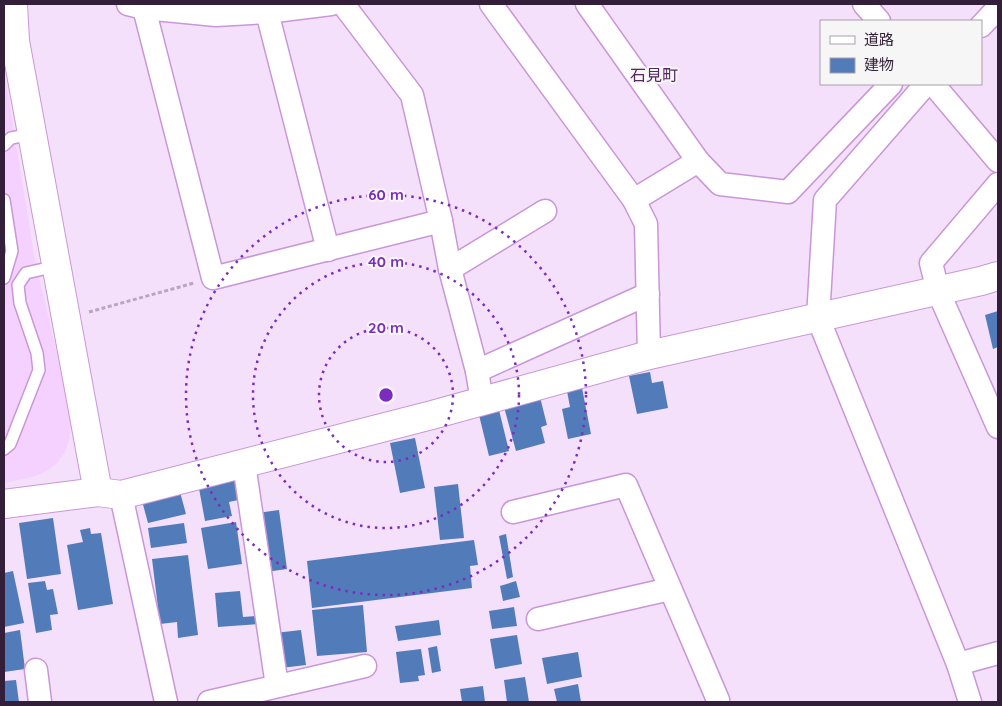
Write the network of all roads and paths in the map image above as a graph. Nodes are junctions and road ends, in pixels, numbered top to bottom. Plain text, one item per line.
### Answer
1 (13, 4) edge
2 (331, 4) edge
3 (343, 4) edge
4 (491, 4) edge
5 (587, 4) edge
6 (864, 4) edge
7 (136, 6) edge
8 (998, 8) edge
9 (267, 12) junction
10 (878, 20) edge
11 (982, 25) edge
12 (890, 85) edge
13 (925, 85) edge
14 (934, 85) edge
15 (33, 134) junction
16 (4, 145) edge
17 (698, 160) junction
18 (998, 161) edge
19 (998, 184) edge
20 (4, 200) edge
21 (634, 200) junction
22 (545, 211) dead end
23 (441, 221) junction
24 (328, 250) junction
25 (57, 266) junction
26 (450, 269) junction
27 (998, 276) edge
28 (4, 278) edge
29 (213, 278) junction
30 (938, 291) junction
31 (648, 294) junction
32 (818, 318) junction
33 (66, 319) junction
34 (649, 355) junction
35 (477, 371) junction
36 (482, 401) junction
37 (998, 427) edge
38 (4, 449) edge
39 (244, 464) junction
40 (110, 494) junction
41 (4, 504) edge
42 (513, 512) dead end
43 (670, 589) junction
44 (538, 619) dead end
45 (998, 654) edge
46 (958, 664) junction
47 (365, 666) dead end
48 (36, 670) dead end
49 (277, 686) junction
50 (40, 702) edge
51 (166, 702) edge
52 (208, 702) edge
53 (717, 702) edge
54 (970, 702) edge

1 - 15 street
2 - 9 street
3 - 23 street
4 - 21 street
5 - 17 street
6 - 10 street
7 - 9 street
7 - 29 street
8 - 11 street
9 - 24 street
12 - 17 street
13 - 32 street
14 - 18 street
15 - 16 lane
15 - 25 street
17 - 21 street
19 - 30 street
20 - 28 lane
21 - 31 street
22 - 26 street
23 - 24 street
23 - 26 street
24 - 29 street
25 - 33 street
25 - 38 lane
26 - 35 street
27 - 30 street
29 - 33 path
30 - 32 street
30 - 37 street
31 - 34 street
31 - 35 street
32 - 34 street
32 - 46 street
33 - 40 street
34 - 36 street
35 - 36 street
36 - 39 street
39 - 40 street
39 - 49 street
40 - 41 street
40 - 51 street
42 - 43 street
43 - 44 street
43 - 53 street
45 - 46 street
46 - 54 street
47 - 49 street
48 - 50 street
49 - 52 street

